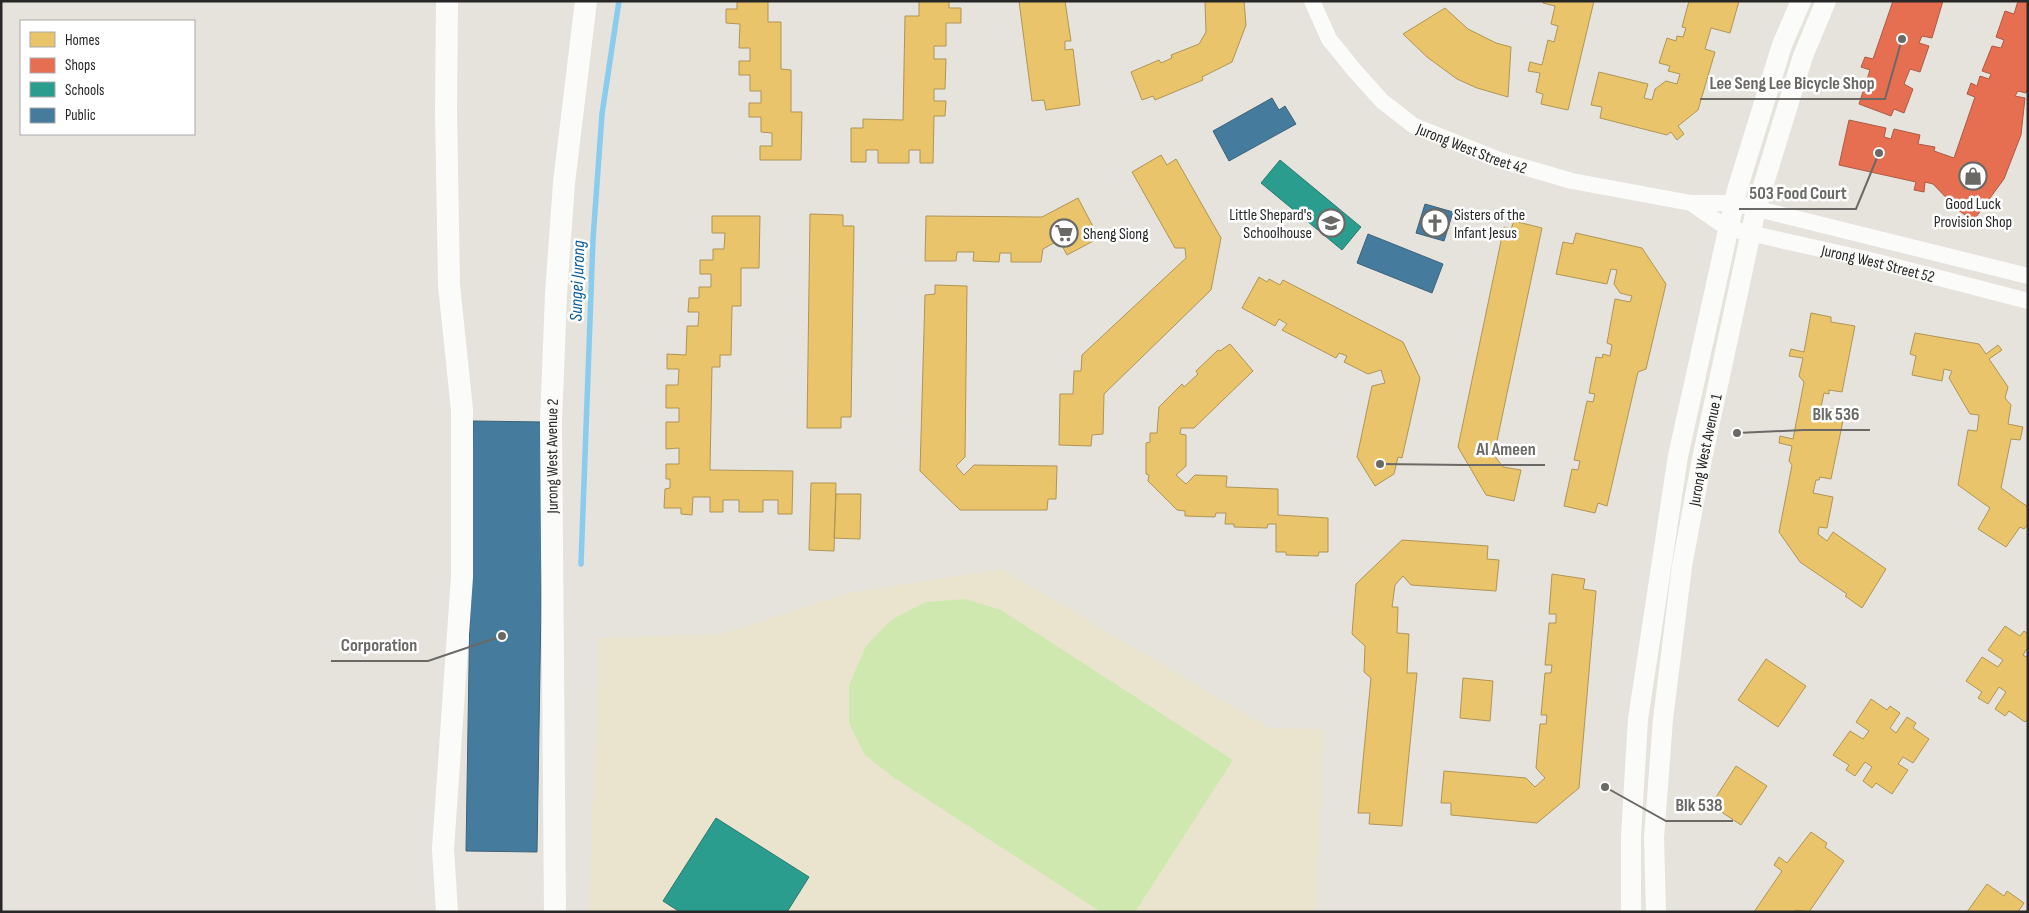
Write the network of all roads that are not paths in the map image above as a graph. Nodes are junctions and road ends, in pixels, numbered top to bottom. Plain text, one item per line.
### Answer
1 (447, 1) edge
2 (586, 1) edge
3 (1312, 1) edge
4 (1801, 1) edge
5 (1826, 1) edge
6 (1691, 203) junction
7 (1734, 203) junction
8 (1756, 208) junction
9 (1727, 228) junction
10 (1749, 234) junction
11 (2028, 276) edge
12 (2028, 301) edge
13 (447, 912) edge
14 (555, 912) edge
15 (1631, 912) edge
16 (1656, 912) edge

1 - 13 main road
2 - 14 main road, Jurong West Avenue 2
3 - 6 street, Jurong West Street 42
4 - 7 street, Jurong West Avenue 1
5 - 8 street, Jurong West Avenue 1
6 - 7 street, Jurong West Street 42
6 - 9 street, Jurong West Street 42
7 - 8 street, Jurong West Street 52
7 - 9 street, Jurong West Avenue 1
8 - 10 street, Jurong West Avenue 1
8 - 11 street, Jurong West Street 52
9 - 10 street, Jurong West Street 52
9 - 15 street, Jurong West Avenue 1
10 - 12 street, Jurong West Street 52
10 - 16 street, Jurong West Avenue 1

